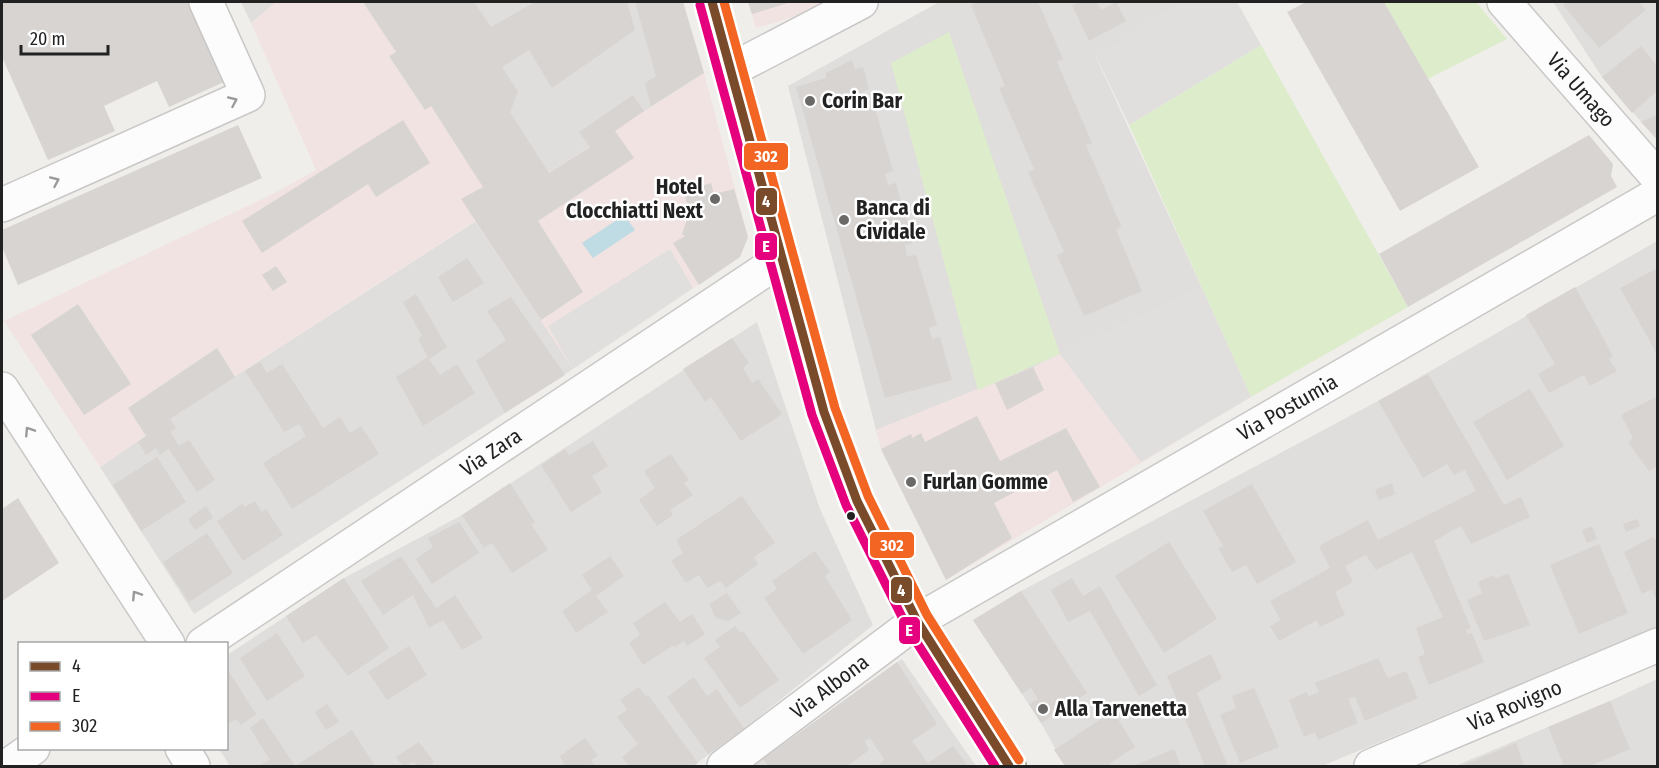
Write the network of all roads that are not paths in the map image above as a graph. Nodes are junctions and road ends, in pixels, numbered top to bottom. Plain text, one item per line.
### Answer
1 (206, 2) edge
2 (712, 2) edge
3 (861, 2) edge
4 (1504, 2) edge
5 (731, 70) junction
6 (1658, 178) edge
7 (1658, 194) edge
8 (2, 205) edge
9 (780, 260) junction
10 (2, 389) edge
11 (917, 621) junction
12 (167, 642) edge
13 (206, 642) edge
14 (1658, 645) edge
15 (30, 750) edge
16 (183, 750) edge
17 (740, 762) edge
18 (8, 766) edge
19 (193, 766) edge
20 (1009, 766) edge
21 (1371, 766) edge

8 -> 1 street
2 - 5 main road
3 - 5 street
4 - 6 street, Via Umago
5 - 9 main road
7 - 11 street, Via Postumia
9 - 11 main road
9 - 13 street, Via Zara
12 -> 10 street
11 - 17 street, Via Albona
11 - 20 main road
14 - 21 street, Via Rovigno
15 - 18 street
16 - 19 street

